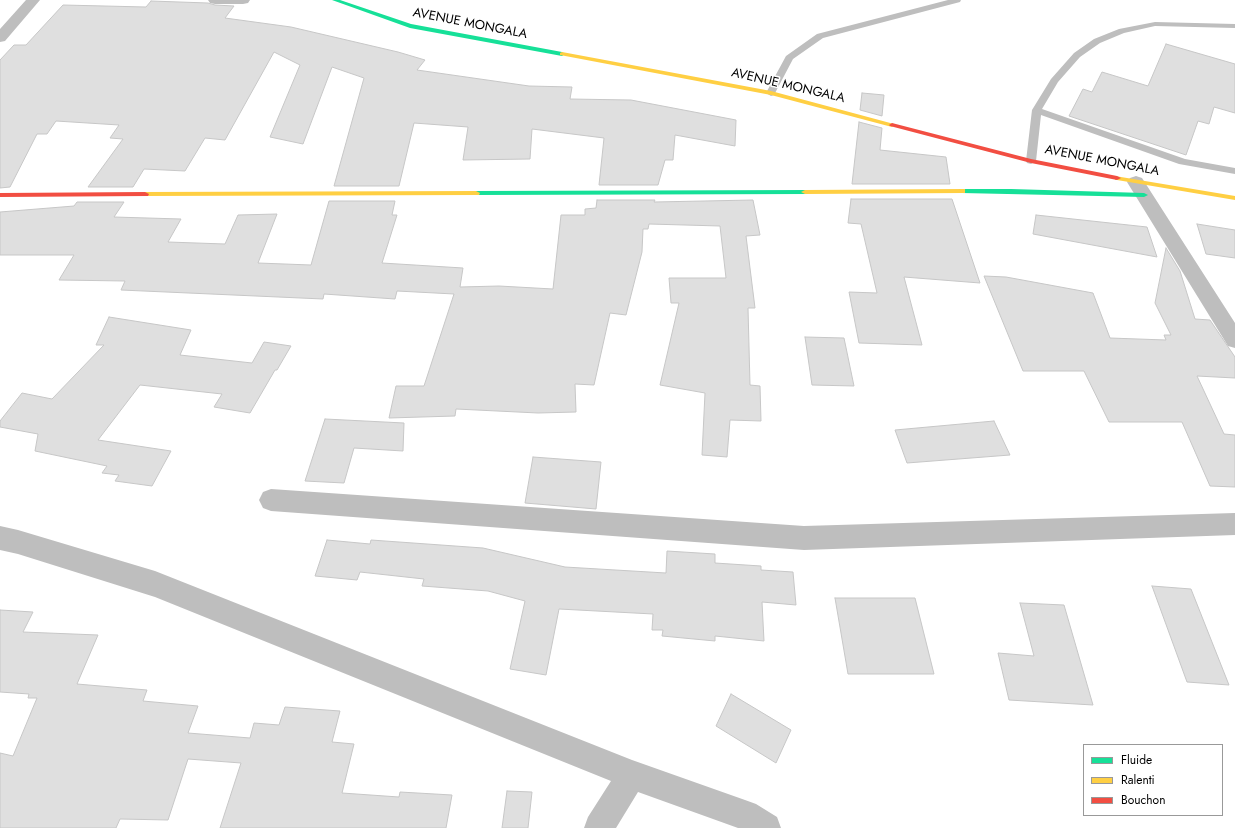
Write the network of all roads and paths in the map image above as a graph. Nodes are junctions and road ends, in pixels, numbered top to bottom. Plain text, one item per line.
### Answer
1 (33, 0) edge
2 (215, 0) edge
3 (243, 0) edge
4 (335, 0) edge
5 (957, 0) edge
6 (1235, 26) edge
7 (0, 38) edge
8 (771, 93) junction
9 (1037, 110) junction
10 (1031, 161) junction
11 (1235, 171) edge
12 (1140, 189) junction
13 (0, 195) edge
14 (1235, 198) edge
15 (1235, 340) edge
16 (271, 500) dead end
17 (1235, 524) edge
18 (0, 538) edge
19 (632, 775) junction
20 (599, 828) edge
21 (766, 828) edge

1 - 7 street
2 - 3 street
4 - 8 street, AVENUE MONGALA
5 - 8 lane
6 - 9 lane
8 - 10 street, AVENUE MONGALA
9 - 10 lane
9 - 11 lane
10 - 12 street, AVENUE MONGALA
12 - 13 street
12 - 14 street, AVENUE MONGALA
12 - 15 street
16 - 17 street
18 - 19 street
19 - 20 street
19 - 21 street

